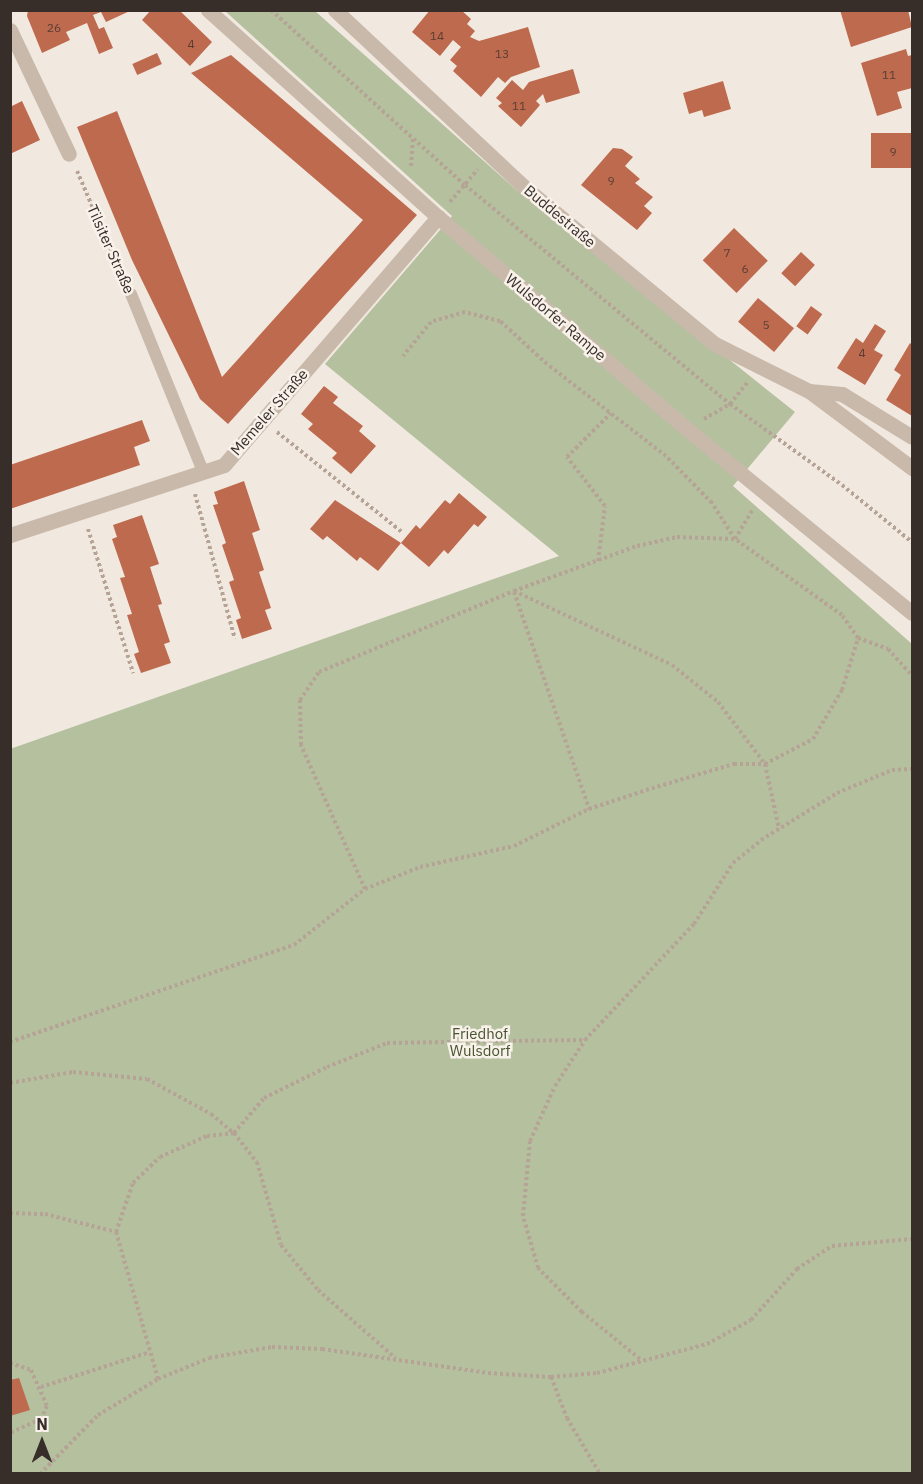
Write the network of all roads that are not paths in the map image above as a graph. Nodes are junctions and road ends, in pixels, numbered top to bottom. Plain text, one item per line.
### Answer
1 (208, 10) edge
2 (335, 10) edge
3 (10, 30) edge
4 (69, 154) road end
5 (438, 217) junction
6 (131, 294) road end
7 (809, 391) junction
8 (912, 436) edge
9 (912, 468) edge
10 (197, 473) junction
11 (10, 535) edge
12 (912, 613) edge

1 - 5 street, Wulsdorfer Rampe
2 - 7 street, Buddestraße
3 - 4 street
5 - 10 street, Memeler Straße
5 - 12 street, Wulsdorfer Rampe
6 - 10 lane, Tilsiter Straße
7 - 8 street, Buddestraße
7 - 9 street, Buddestraße
10 - 11 street, Memeler Straße

